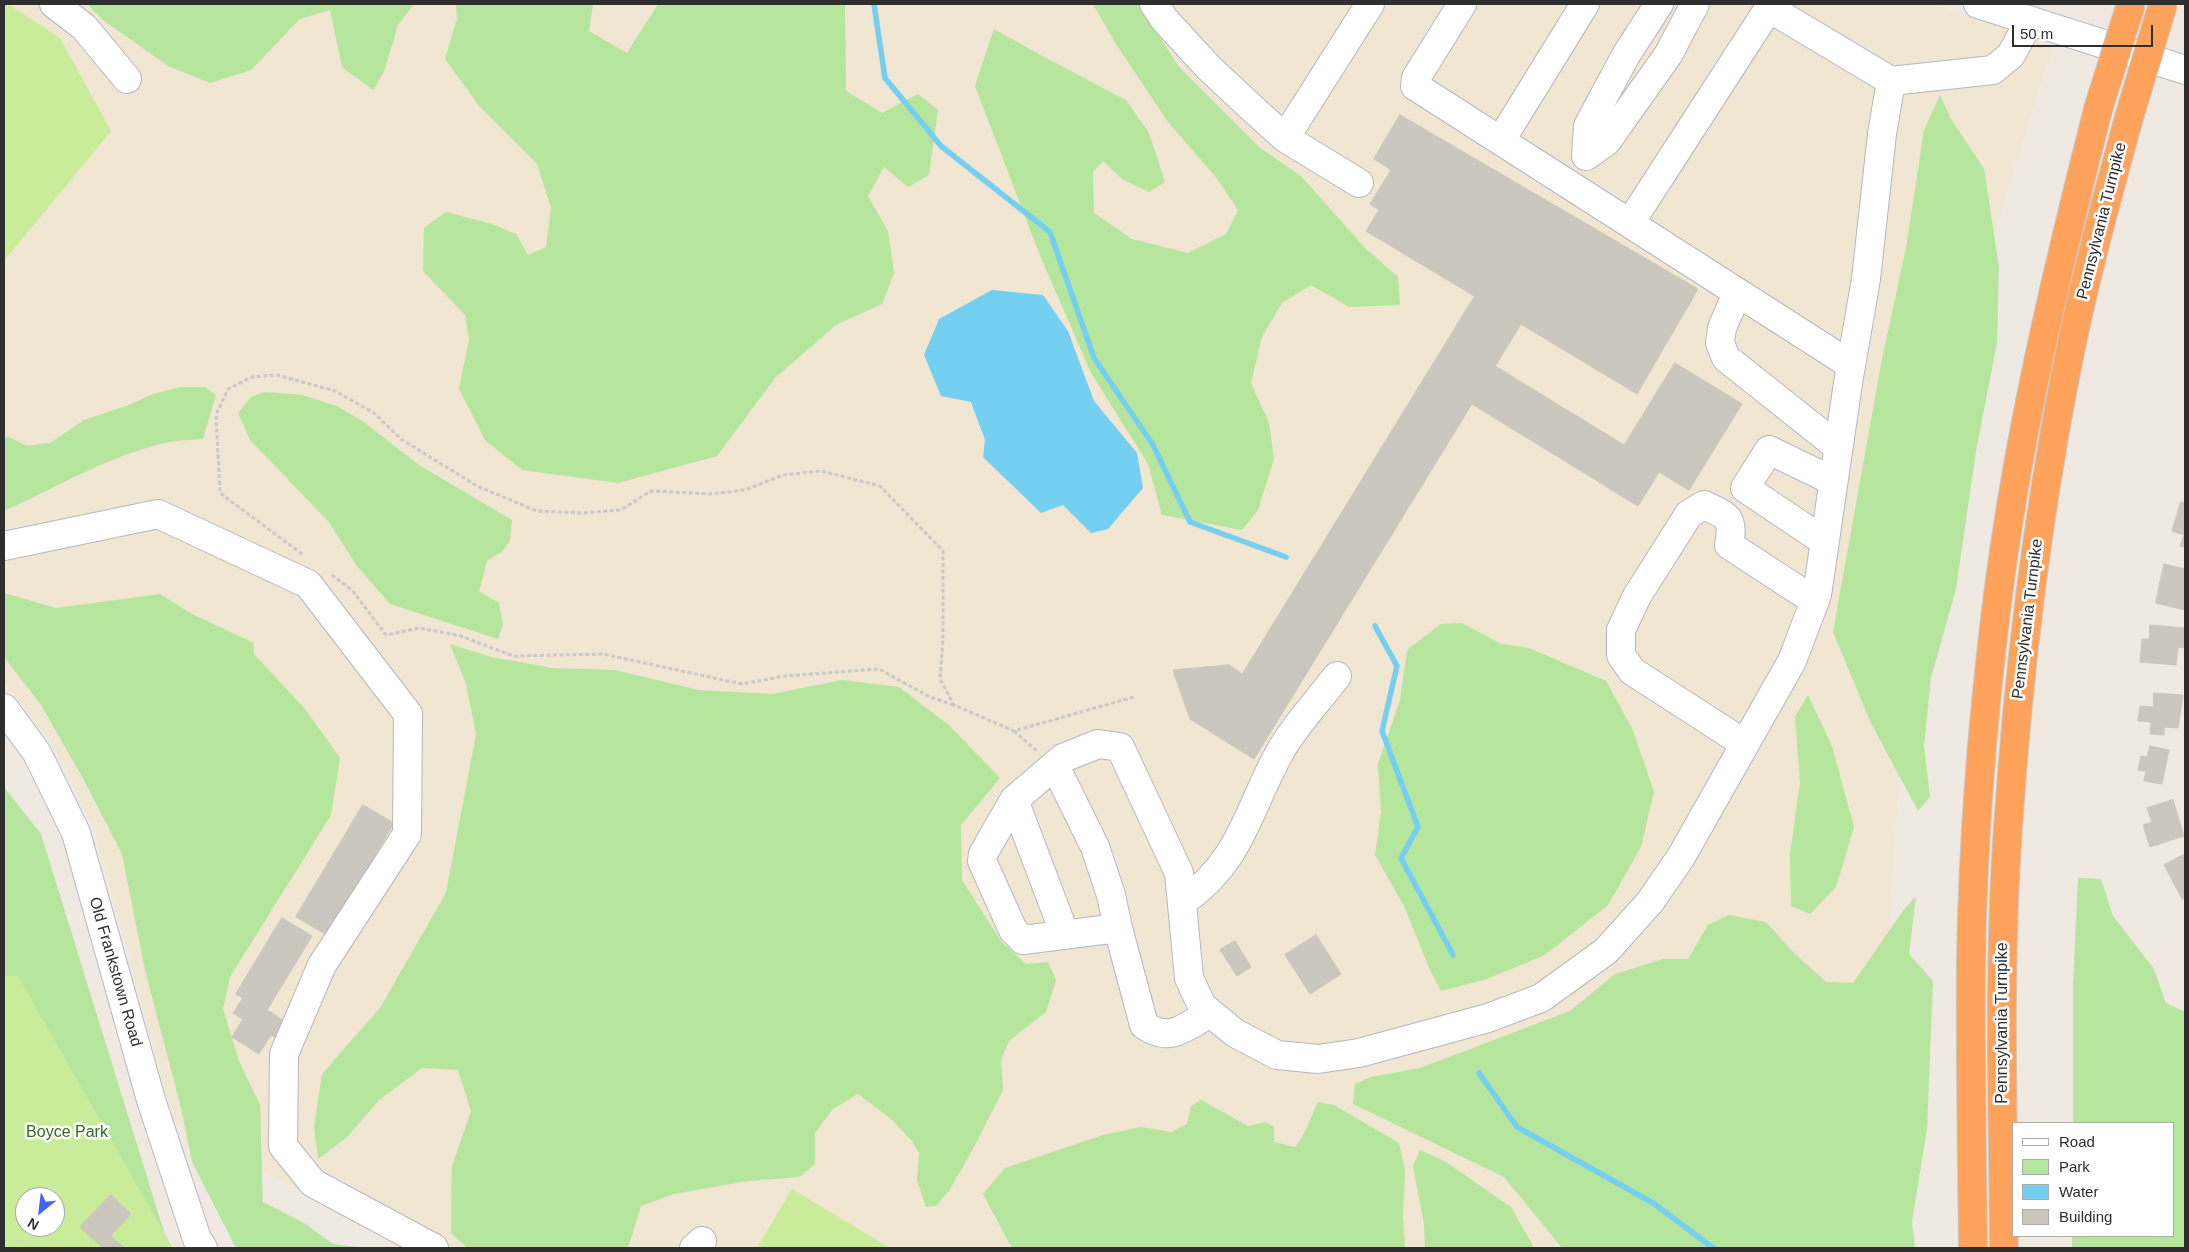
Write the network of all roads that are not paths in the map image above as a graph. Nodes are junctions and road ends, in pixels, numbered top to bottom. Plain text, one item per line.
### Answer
1 (54, 4) edge
2 (1154, 4) edge
3 (1370, 4) edge
4 (1462, 4) edge
5 (1585, 4) edge
6 (1659, 4) edge
7 (1695, 4) edge
8 (1978, 4) edge
9 (2131, 4) edge
10 (2163, 4) edge
11 (2030, 20) junction
12 (2185, 70) edge
13 (127, 79) dead end
14 (1891, 81) junction
15 (1285, 138) junction
16 (1501, 140) junction
17 (1586, 156) junction
18 (1568, 183) junction
19 (1359, 184) dead end
20 (1630, 223) junction
21 (1737, 293) junction
22 (1851, 365) junction
23 (1838, 447) junction
24 (1833, 481) junction
25 (1824, 541) junction
26 (4, 546) edge
27 (1814, 601) junction
28 (1337, 676) dead end
29 (4, 708) edge
30 (1745, 744) junction
31 (1055, 766) junction
32 (1014, 800) junction
33 (1182, 902) junction
34 (1118, 928) junction
35 (1065, 935) junction
36 (1210, 1013) junction
37 (203, 1248) edge
38 (434, 1248) edge
39 (1973, 1248) edge
40 (2004, 1248) edge

1 - 13 street
2 - 15 street
3 - 15 street
4 - 16 street
5 - 16 street
6 - 17 street
7 - 17 street
8 - 11 street
9 - 39 highway, Pennsylvania Turnpike, bridge
10 - 40 highway, Pennsylvania Turnpike, bridge
11 - 12 street
11 - 14 street
14 - 20 street
14 - 22 street
15 - 19 street
16 - 18 street
17 - 18 street
18 - 20 street
20 - 21 street
21 - 22 street
21 - 23 street
22 - 23 street
23 - 24 street
24 - 25 street
24 - 25 street
25 - 27 street
26 - 38 street
27 - 30 street
27 - 30 street
28 - 33 street
29 - 37 street, Old Frankstown Road
30 - 36 street
31 - 32 street
31 - 33 street
31 - 34 street
32 - 35 street
32 - 35 street
33 - 36 street
34 - 35 street
34 - 36 street

